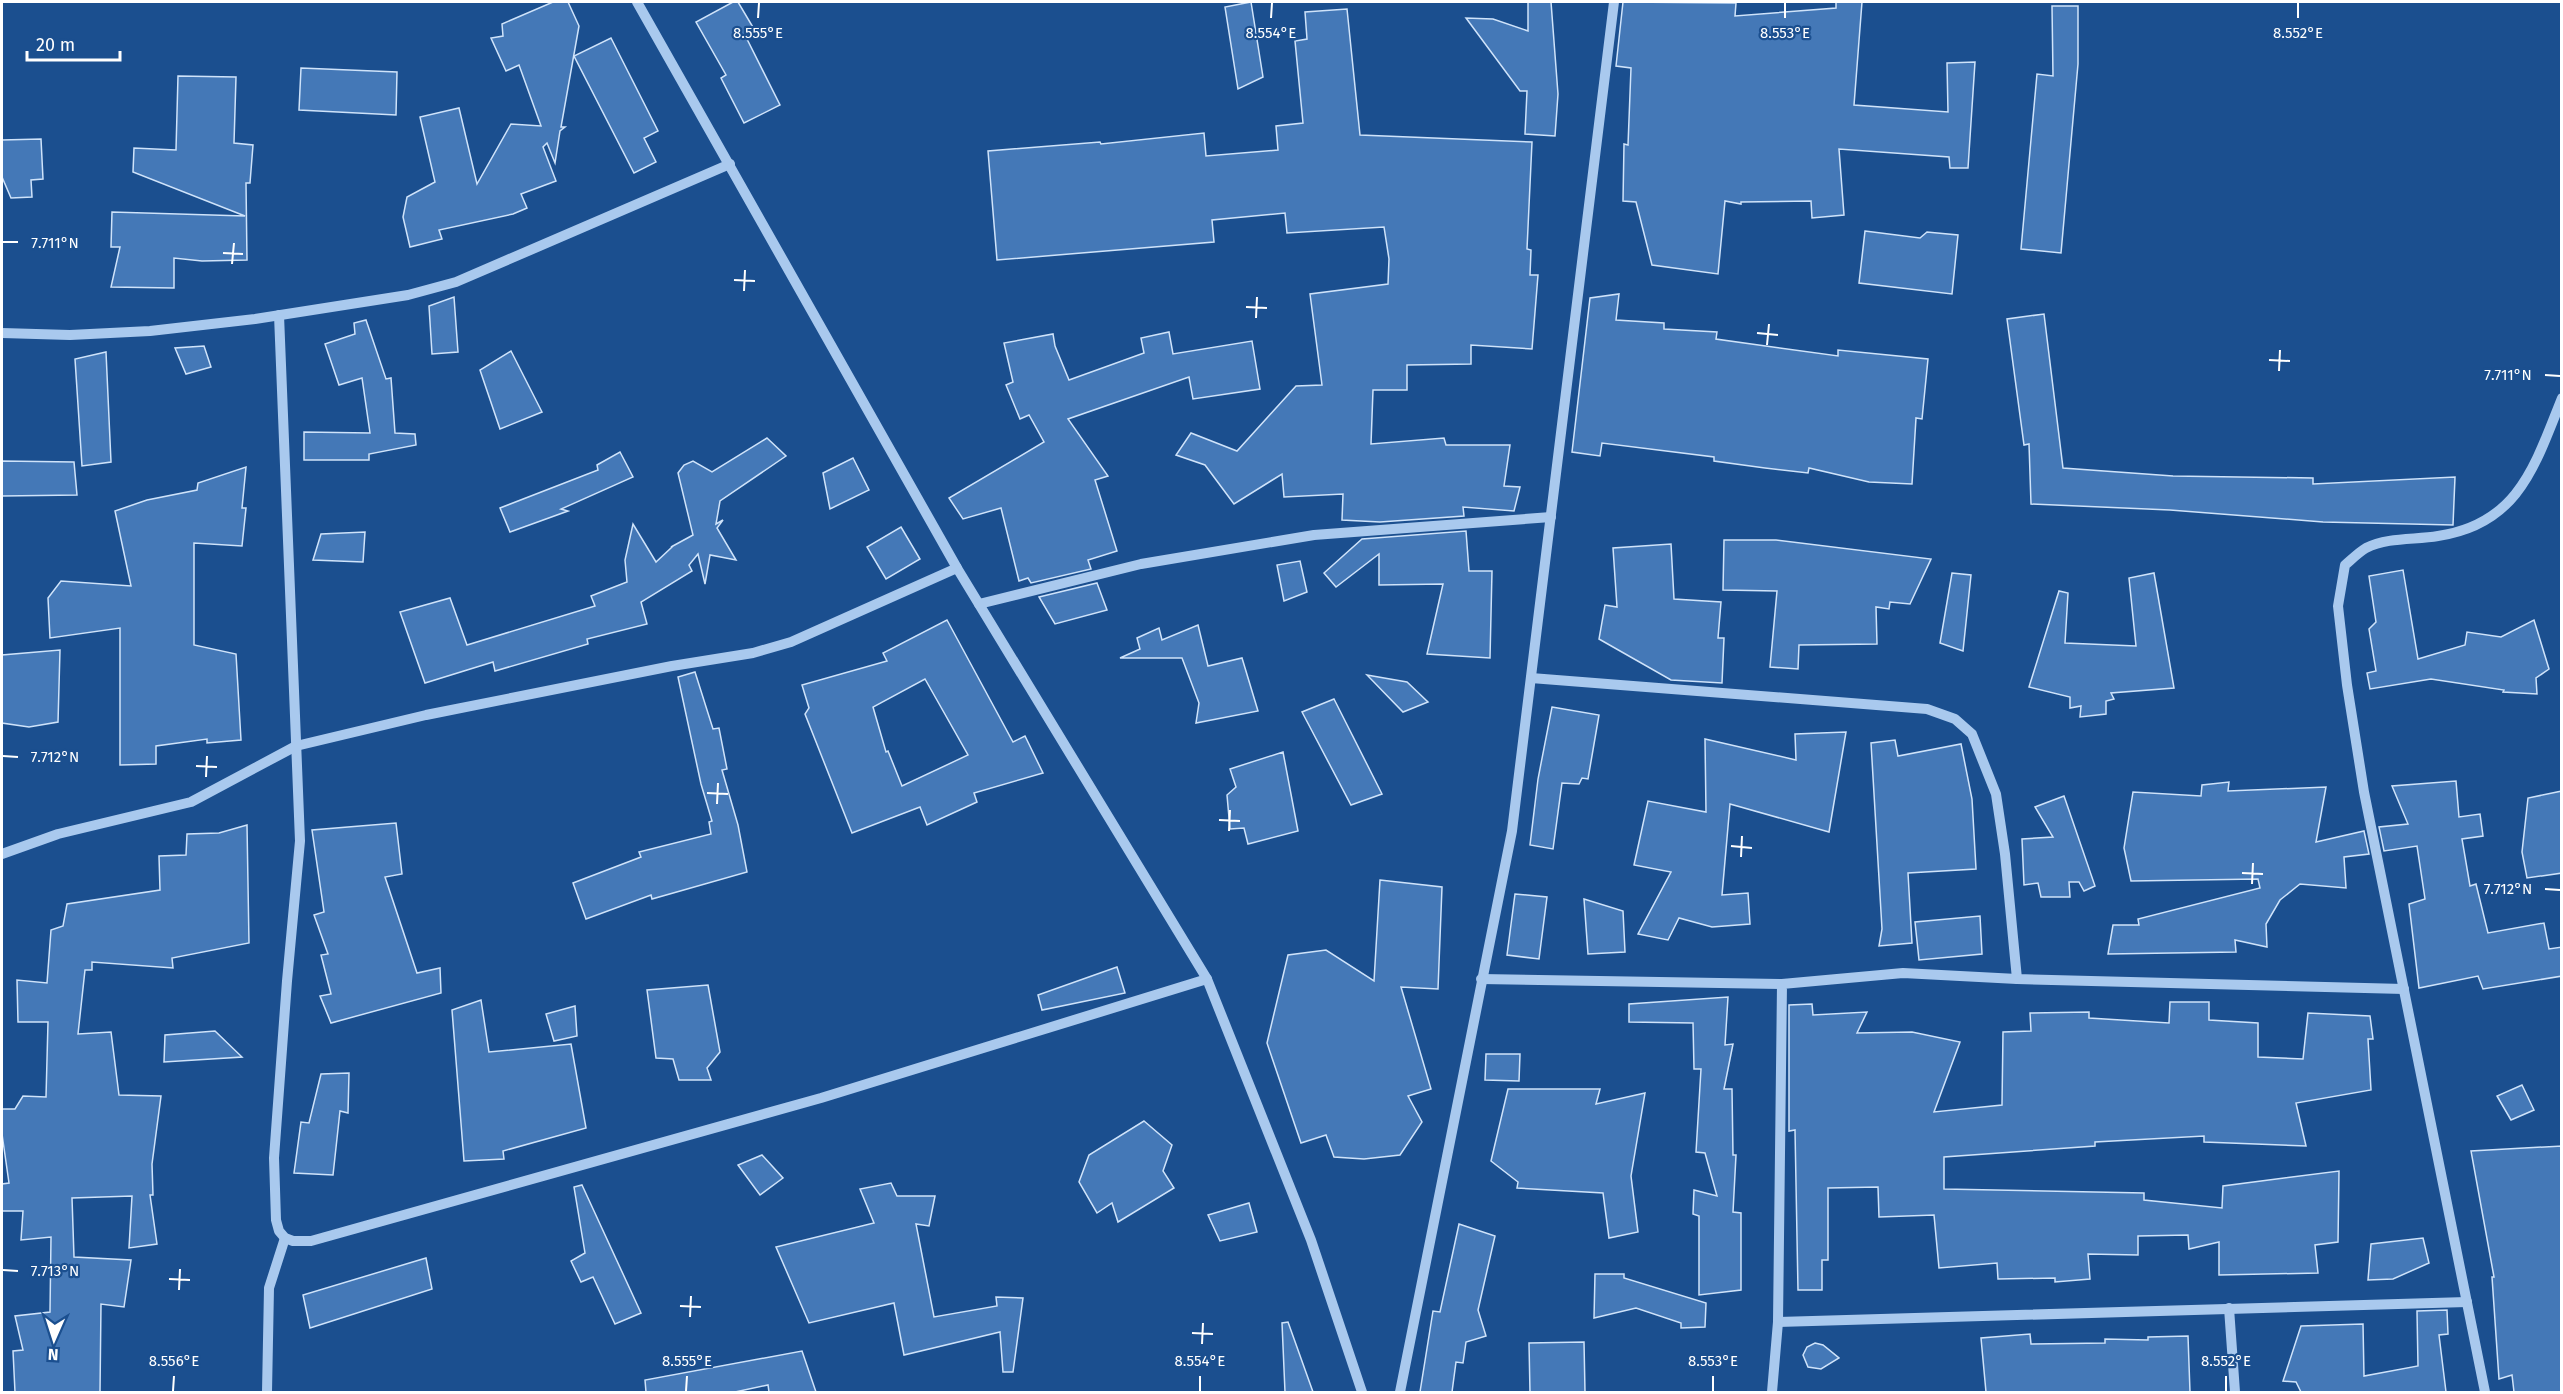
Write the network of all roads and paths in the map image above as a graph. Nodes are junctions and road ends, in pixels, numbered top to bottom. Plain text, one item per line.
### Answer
1 (637, 2) edge
2 (1614, 2) edge
3 (730, 164) junction
4 (279, 315) junction
5 (2, 333) edge
6 (2562, 398) edge
7 (1551, 517) junction
8 (957, 568) junction
9 (979, 604) junction
10 (1531, 678) junction
11 (297, 746) junction
12 (2, 854) edge
13 (1207, 979) junction
14 (1481, 979) junction
15 (2017, 979) junction
16 (1782, 984) junction
17 (2404, 989) junction
18 (285, 1238) junction
19 (2467, 1302) junction
20 (2229, 1308) junction
21 (1778, 1322) junction
22 (267, 1392) edge
23 (1362, 1392) edge
24 (1400, 1392) edge
25 (1772, 1392) edge
26 (2235, 1392) edge
27 (2485, 1392) edge

1 - 3 street
2 - 7 street
3 - 4 street
3 - 8 street
4 - 5 street
4 - 11 street
6 - 17 street
7 - 9 street
7 - 10 street
8 - 9 street
8 - 11 street
9 - 13 street
10 - 14 street
10 - 15 street
11 - 12 street
11 - 18 street
13 - 18 street
13 - 23 street
14 - 16 street
14 - 24 street
15 - 16 street
15 - 17 street
16 - 21 street
17 - 19 street
18 - 22 street
19 - 20 street
19 - 27 street
20 - 21 street
20 - 26 street
21 - 25 street

